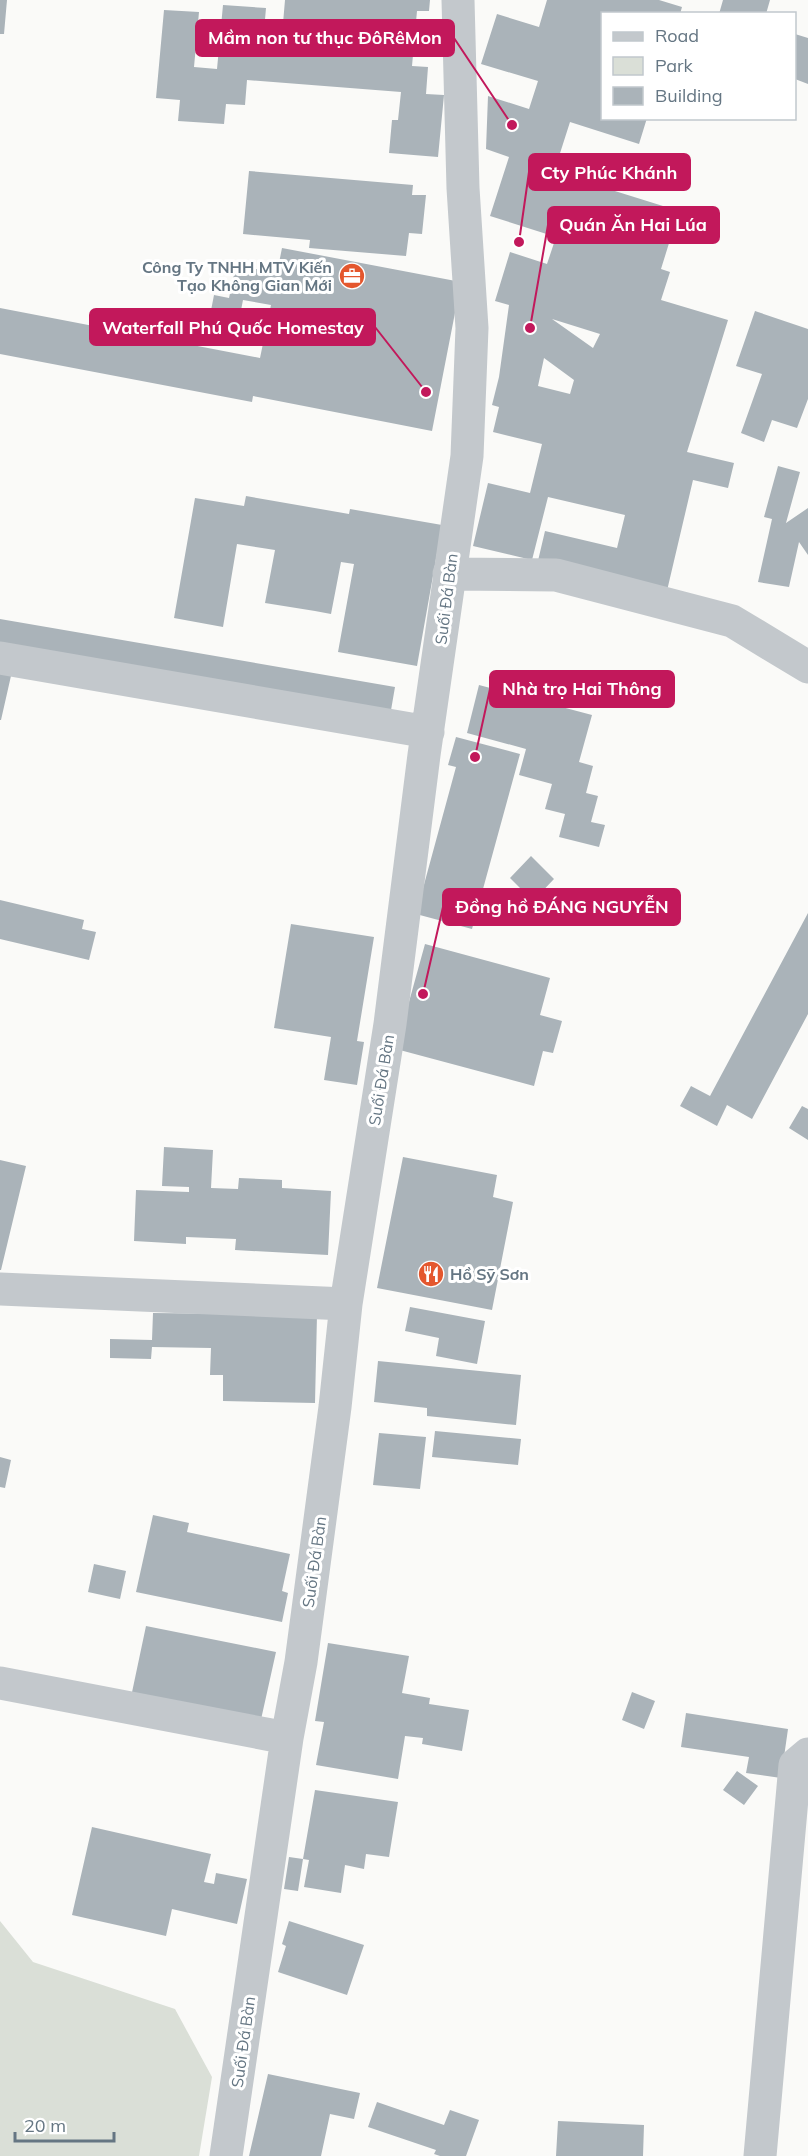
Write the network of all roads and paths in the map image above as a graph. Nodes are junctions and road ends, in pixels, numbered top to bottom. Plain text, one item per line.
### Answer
1 (458, 0) edge
2 (449, 573) junction
3 (803, 657) edge
4 (0, 658) edge
5 (428, 732) junction
6 (0, 1289) edge
7 (346, 1304) junction
8 (0, 1683) edge
9 (287, 1738) junction
10 (808, 1754) edge
11 (226, 2156) edge
12 (760, 2156) edge

1 - 2 street, Suối Đá Bàn
2 - 3 street
2 - 5 street, Suối Đá Bàn
4 - 5 street
5 - 7 street, Suối Đá Bàn
6 - 7 street
7 - 9 street, Suối Đá Bàn
8 - 9 street
9 - 11 street, Suối Đá Bàn
10 - 12 street

